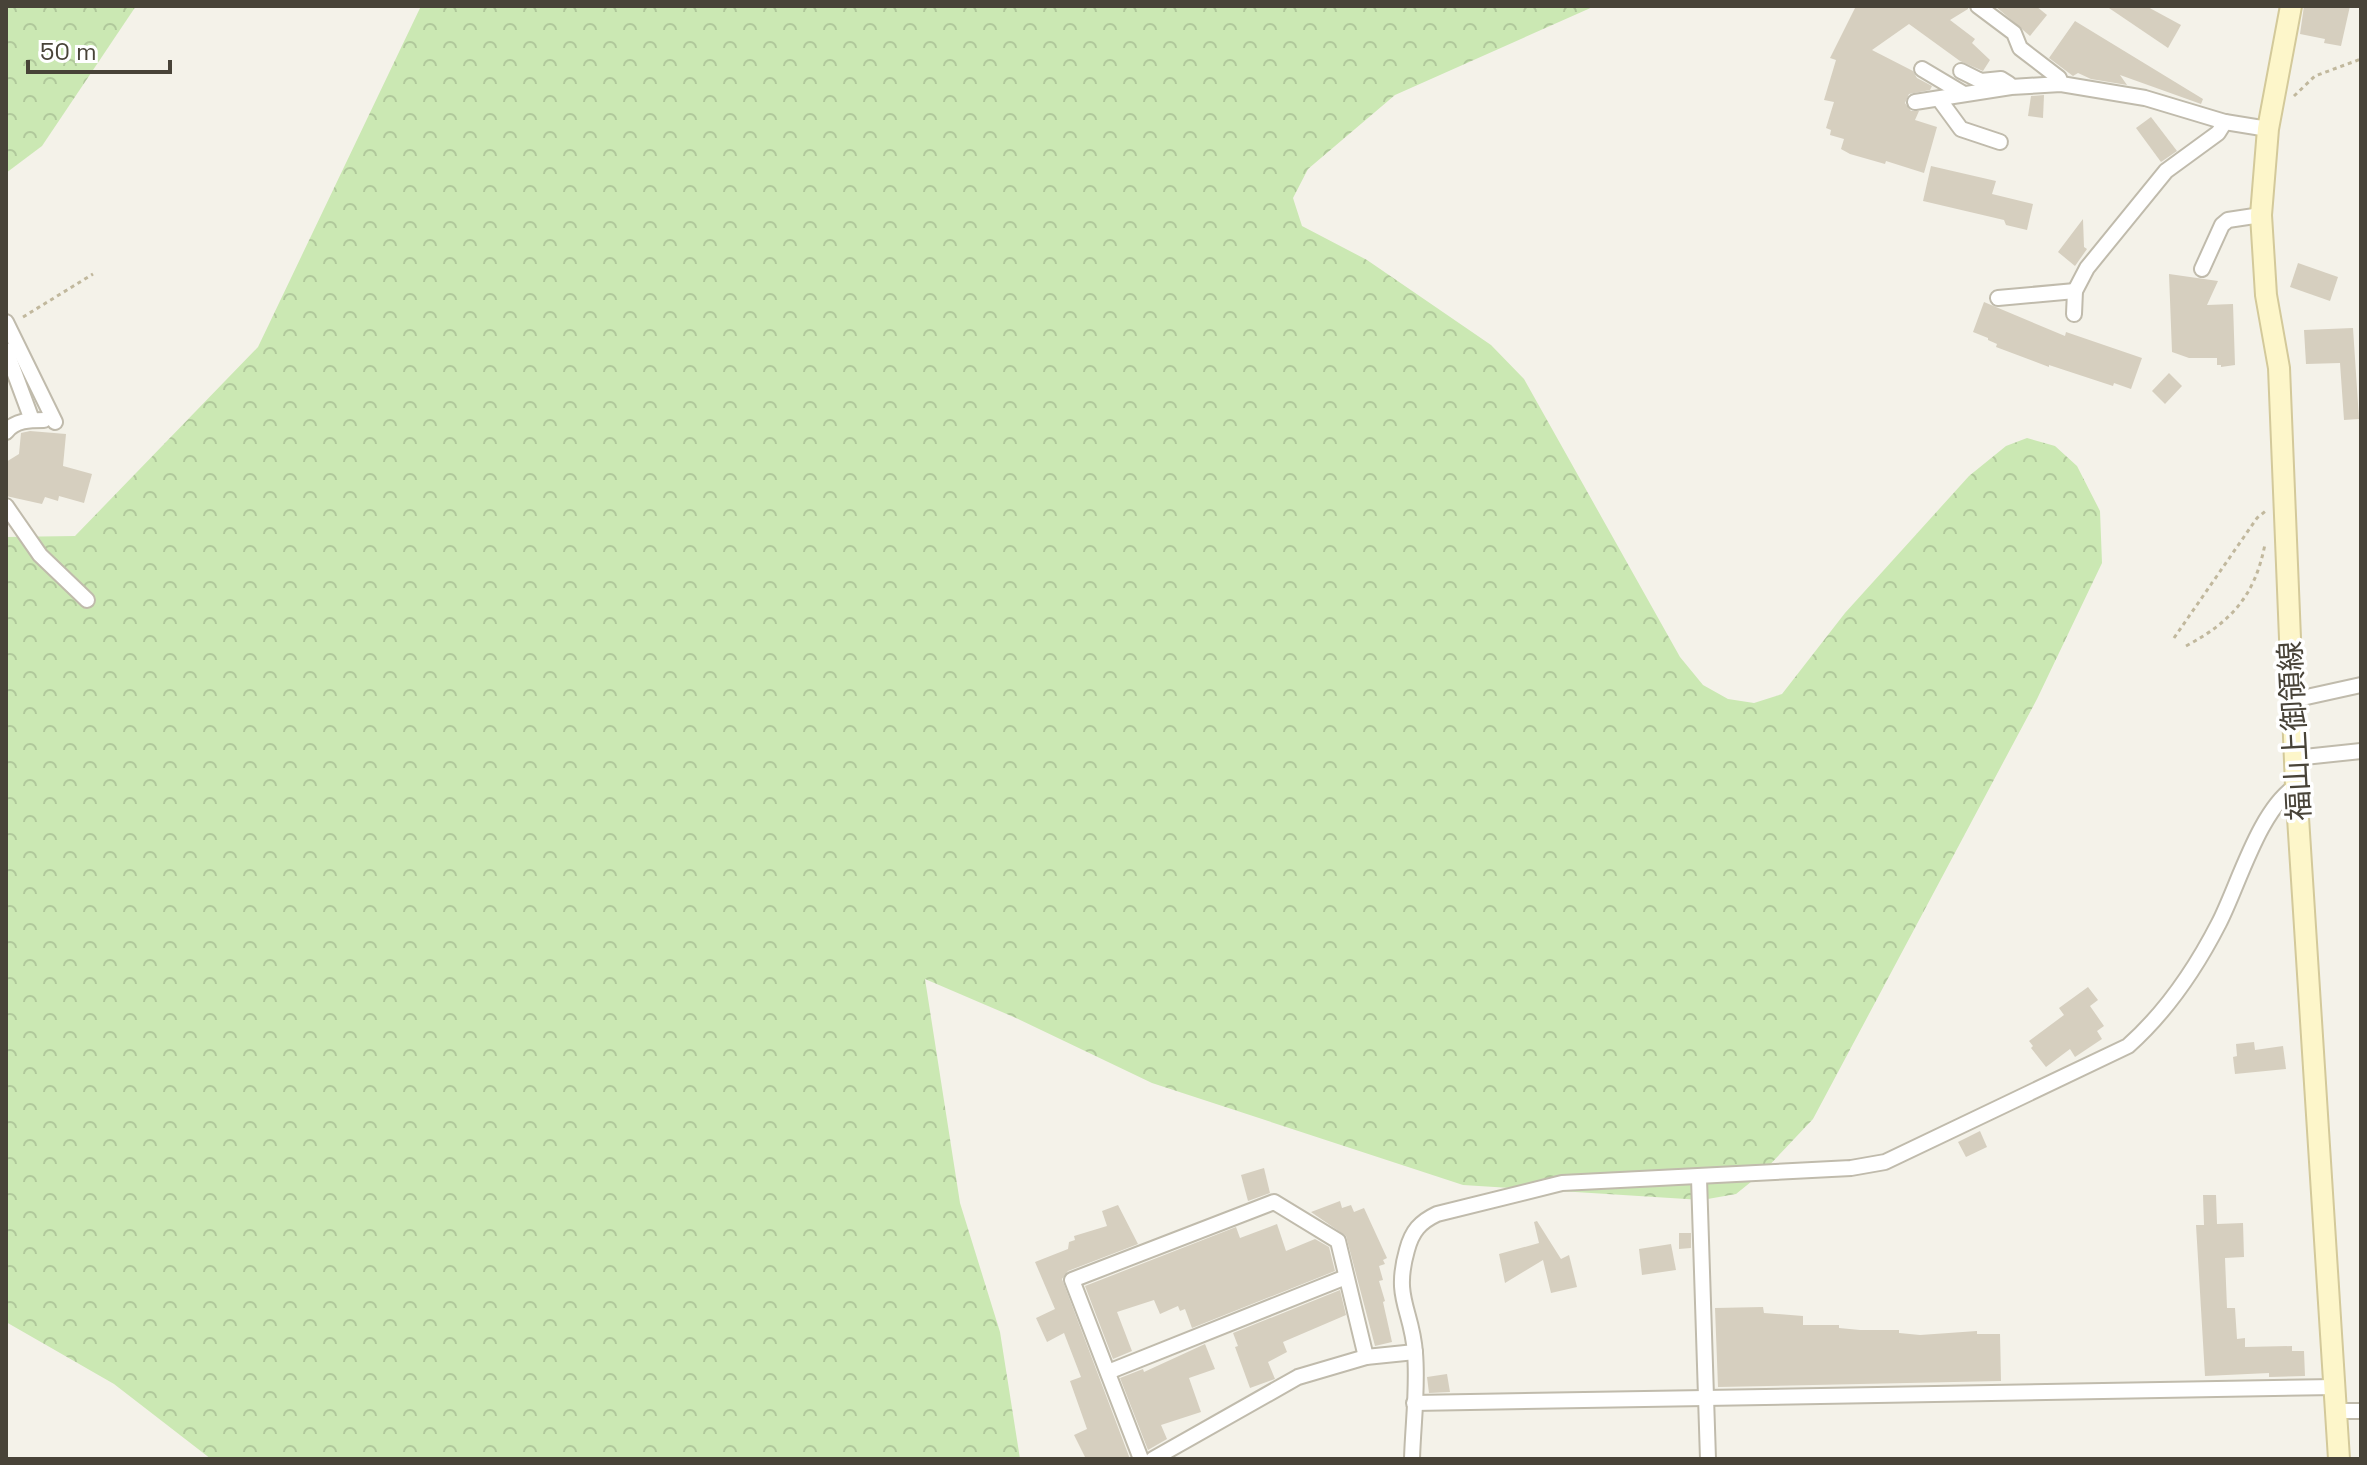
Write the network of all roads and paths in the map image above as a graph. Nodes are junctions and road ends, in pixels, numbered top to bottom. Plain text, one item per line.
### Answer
1 (1978, 6) edge
2 (2291, 6) edge
3 (1995, 12) edge
4 (2361, 59) edge
5 (1922, 69) dead end
6 (1961, 71) dead end
7 (2061, 84) junction
8 (2011, 87) junction
9 (1964, 94) junction
10 (1939, 99) junction
11 (1915, 102) dead end
12 (2270, 120) junction
13 (2225, 122) junction
14 (2000, 142) dead end
15 (2261, 215) junction
16 (2202, 269) dead end
17 (93, 274) dead end
18 (2075, 291) junction
19 (1998, 298) dead end
20 (2074, 314) dead end
21 (13, 323) joint
22 (6, 350) edge
23 (44, 421) junction
24 (6, 432) edge
25 (6, 506) edge
26 (2271, 515) dead end
27 (2266, 537) dead end
28 (87, 600) dead end
29 (2174, 638) dead end
30 (2186, 646) dead end
31 (2361, 685) edge
32 (2293, 700) junction
33 (2361, 751) edge
34 (2295, 758) junction
35 (2296, 786) junction
36 (1699, 1178) junction
37 (1346, 1277) junction
38 (1415, 1352) junction
39 (1366, 1357) junction
40 (1108, 1372) junction
41 (2335, 1387) junction
42 (1705, 1397) junction
43 (1414, 1403) junction
44 (2336, 1411) junction
45 (2361, 1411) edge
46 (1141, 1459) edge
47 (1153, 1459) edge
48 (1412, 1459) edge
49 (1708, 1459) edge
50 (2339, 1459) edge

1 - 3 street
2 - 12 main road, 福山上御領線
3 - 7 street
4 - 12 path
5 - 9 street
6 - 8 street
7 - 8 street
7 - 13 street
8 - 9 street
9 - 10 street
10 - 11 street
10 - 14 street
12 - 13 street
12 - 15 main road, 福山上御領線
13 - 18 street
15 - 16 street
15 - 32 main road, 福山上御領線
17 - 21 path
18 - 19 street
18 - 20 street
21 - 23 street
22 - 23 street
23 - 24 street
25 - 28 street
26 - 29 path
27 - 30 path
31 - 32 street
32 - 34 main road, 福山上御領線
33 - 34 street
34 - 35 main road, 福山上御領線
35 - 36 street
35 - 41 main road, 福山上御領線
36 - 38 street
36 - 42 street
37 - 39 street
37 - 40 street
37 - 40 street
38 - 39 street
38 - 43 street
39 - 47 street
40 - 46 street
41 - 42 street
41 - 44 main road, 福山上御領線
42 - 43 street
42 - 49 street
43 - 48 street
44 - 45 street
44 - 50 main road, 福山上御領線

